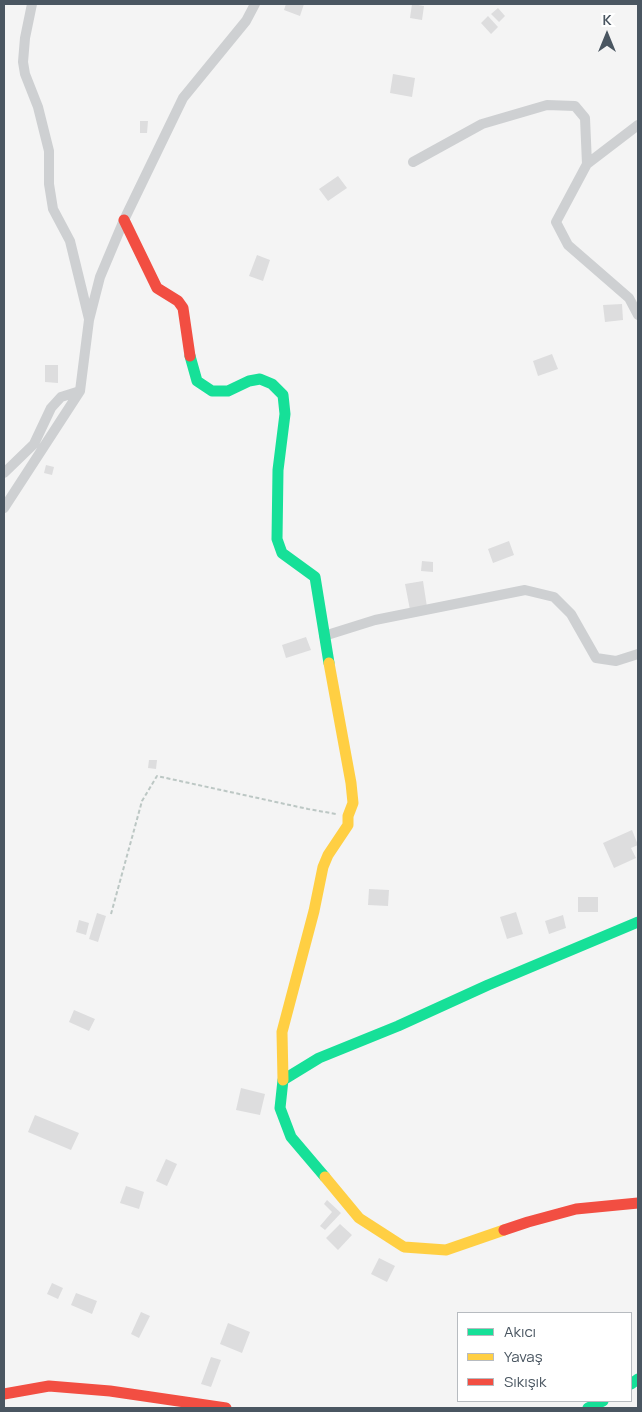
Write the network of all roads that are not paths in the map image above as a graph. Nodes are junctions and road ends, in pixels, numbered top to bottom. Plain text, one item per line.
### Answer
1 (32, 4) edge
2 (255, 4) edge
3 (638, 125) edge
4 (413, 162) dead end
5 (587, 164) junction
6 (124, 220) junction
7 (638, 315) edge
8 (89, 320) junction
9 (80, 391) junction
10 (4, 474) edge
11 (4, 508) edge
12 (324, 636) junction
13 (638, 654) edge
14 (638, 922) edge
15 (283, 1080) junction
16 (638, 1203) edge
17 (4, 1394) edge
18 (601, 1402) edge
19 (226, 1408) edge
20 (588, 1408) edge

1 - 8 street
2 - 6 street
3 - 5 street
4 - 5 street
5 - 7 street
6 - 8 street
6 - 12 street
8 - 9 street
9 - 10 street
9 - 11 street
12 - 13 street
12 - 15 street
14 - 15 street
15 - 16 street
17 - 19 street
18 - 20 street

